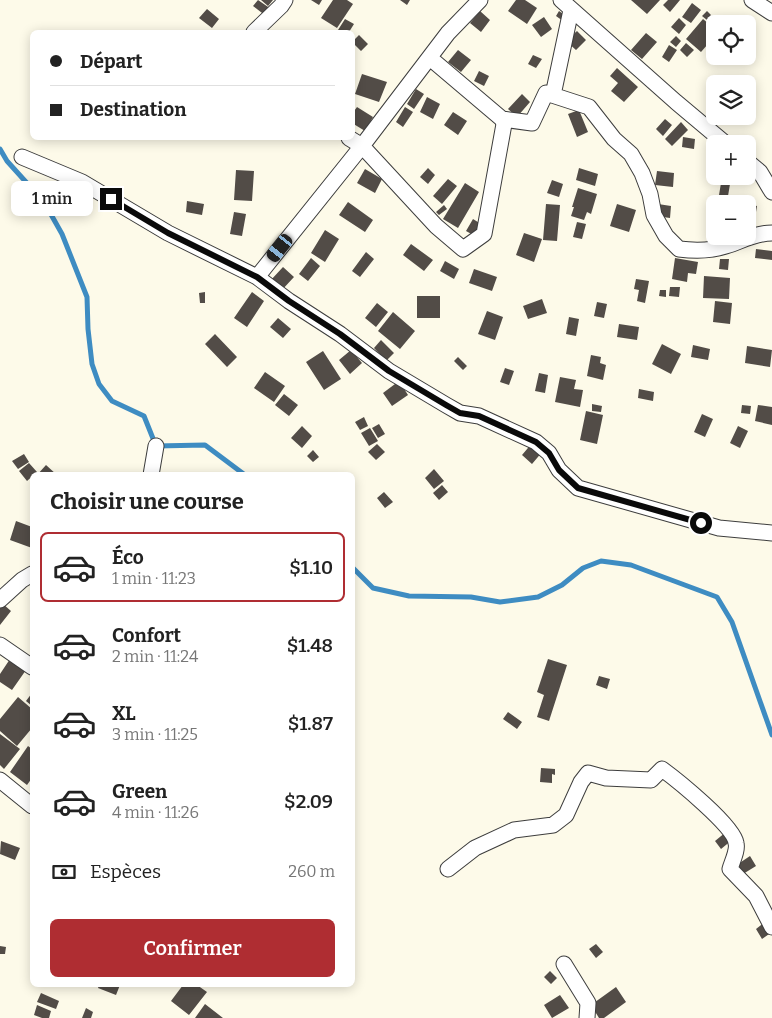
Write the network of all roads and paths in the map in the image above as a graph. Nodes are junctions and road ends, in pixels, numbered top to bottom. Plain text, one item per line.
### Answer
1 (285, 0) edge
2 (480, 0) edge
3 (752, 0) edge
4 (566, 5) edge
5 (772, 13) edge
6 (256, 30) edge
7 (430, 58) junction
8 (553, 95) junction
9 (502, 120) junction
10 (715, 135) edge
11 (352, 140) edge
12 (362, 146) junction
13 (22, 156) dead end
14 (756, 169) edge
15 (772, 192) edge
16 (772, 233) edge
17 (257, 277) junction
18 (156, 446) dead end
19 (152, 472) edge
20 (772, 533) edge
21 (30, 575) edge
22 (0, 600) edge
23 (0, 645) edge
24 (30, 666) edge
25 (0, 780) edge
26 (30, 804) edge
27 (448, 869) dead end
28 (772, 927) edge
29 (564, 964) dead end
30 (587, 1018) edge

1 - 6 street
2 - 7 street
3 - 5 street
4 - 8 street
4 - 10 street
7 - 9 street
7 - 12 street
8 - 9 street
8 - 16 street
9 - 12 street
11 - 12 street
12 - 17 street
13 - 17 street
14 - 15 street
17 - 20 street
18 - 19 street
21 - 22 street
23 - 24 street
25 - 26 street
27 - 28 street
29 - 30 street

